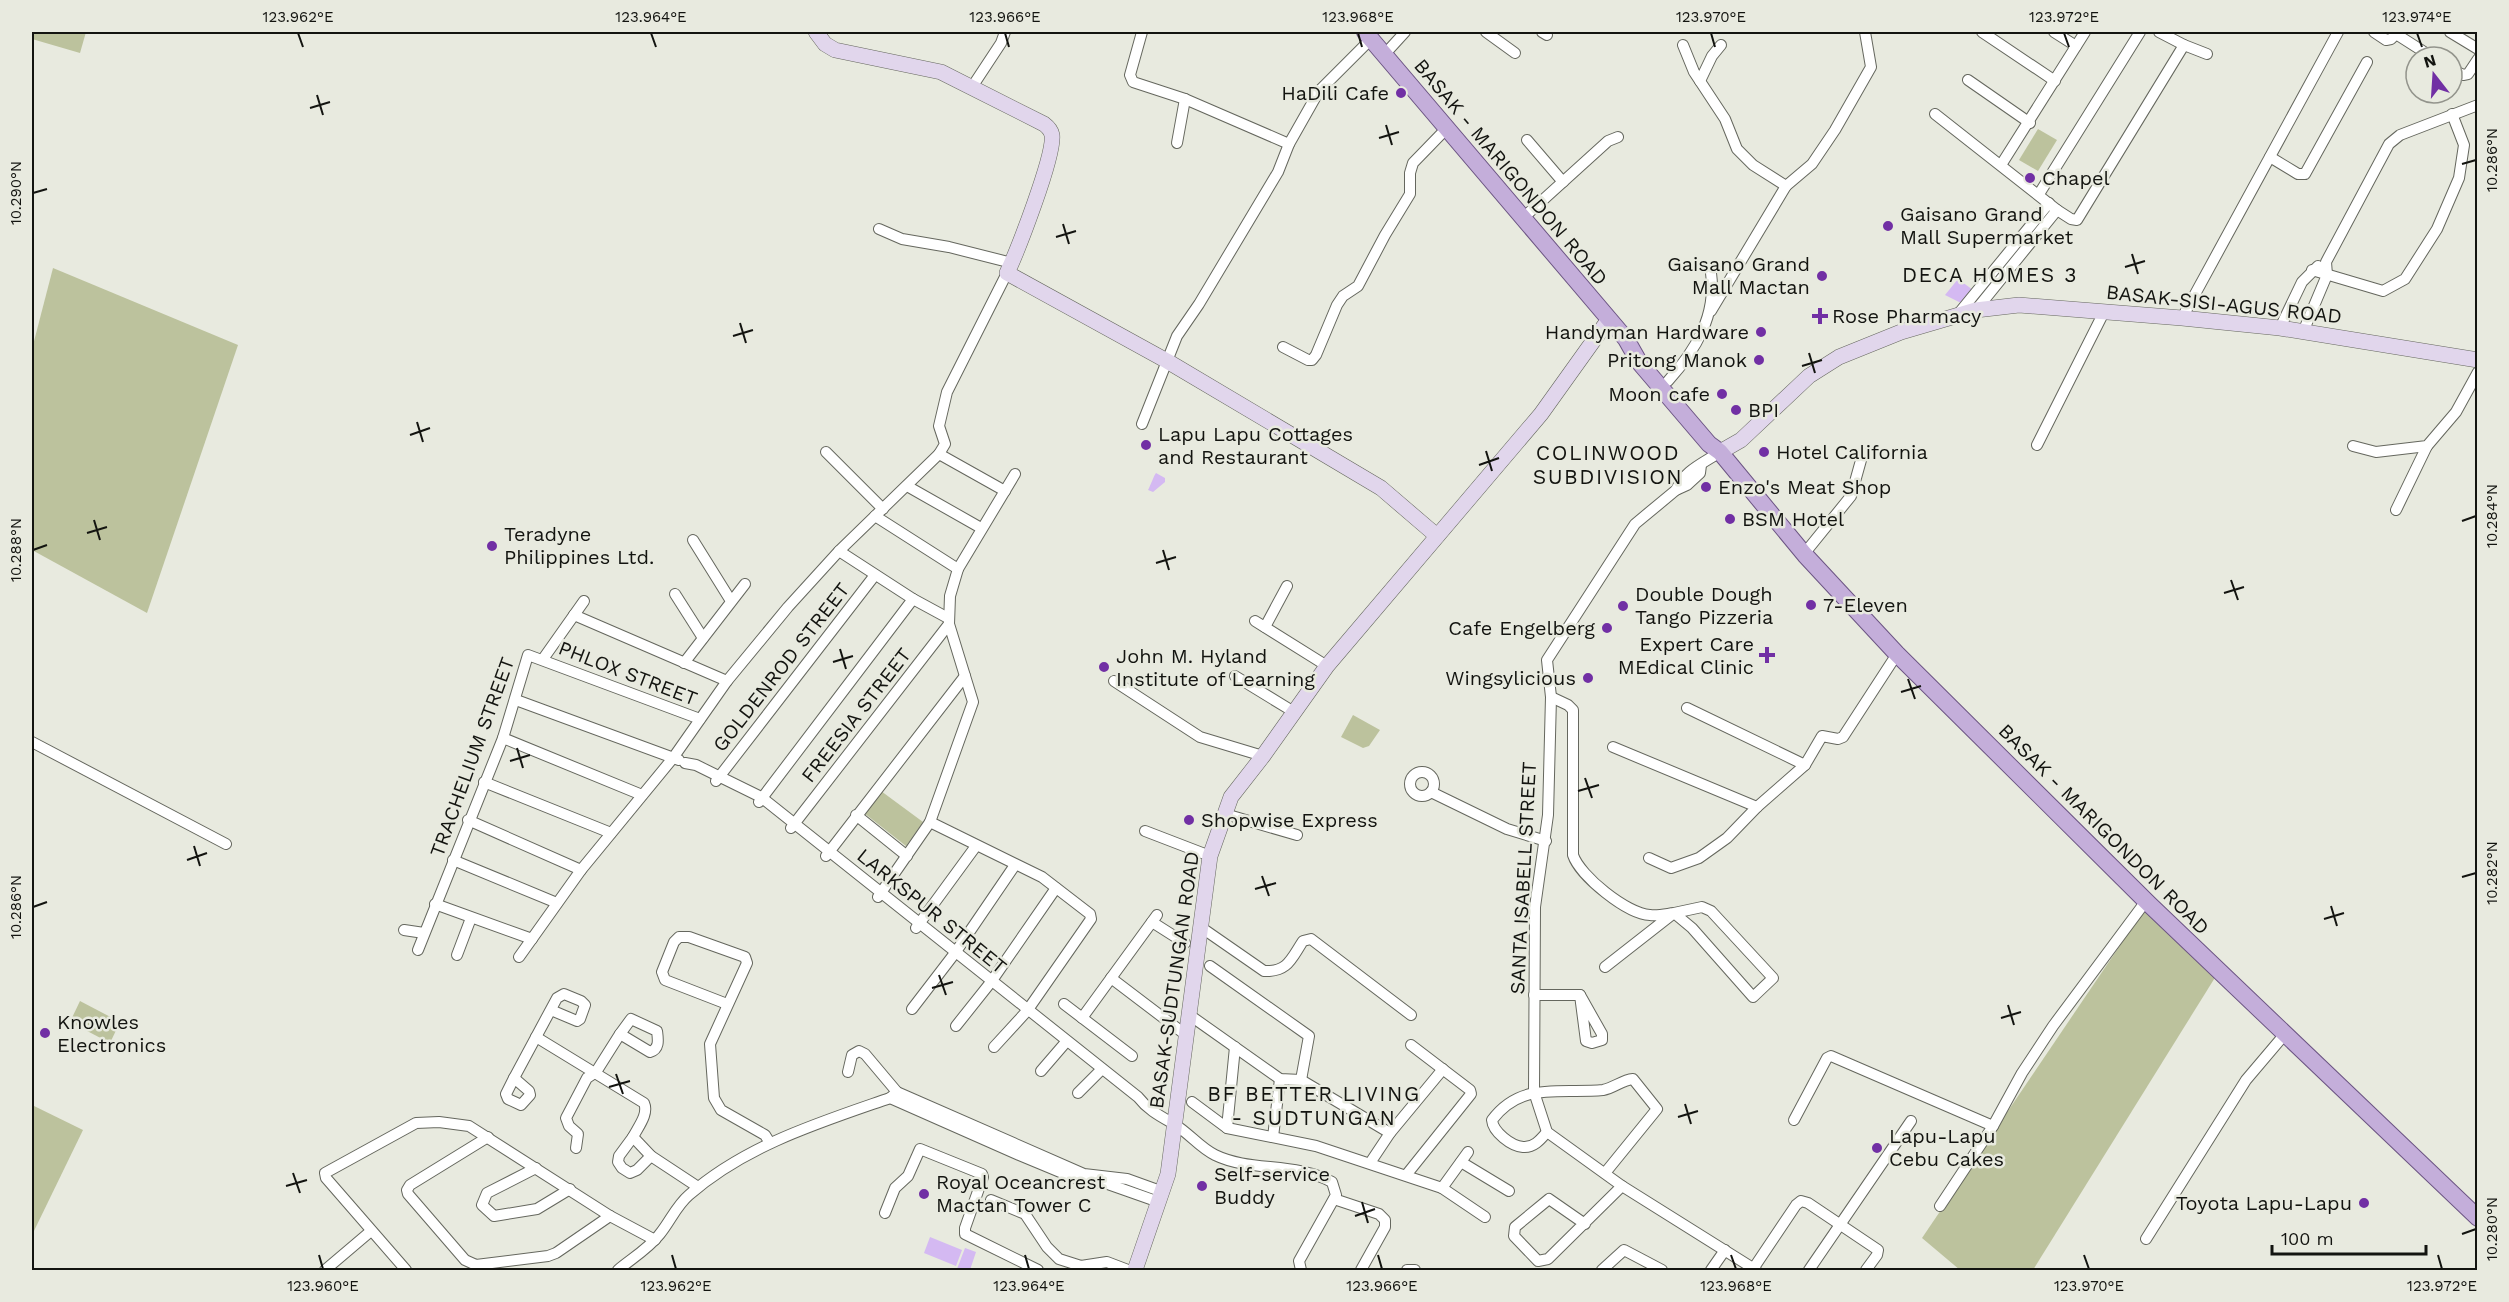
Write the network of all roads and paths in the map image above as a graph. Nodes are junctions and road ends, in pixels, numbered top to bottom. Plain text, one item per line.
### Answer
1 (816, 32) edge
2 (1005, 32) edge
3 (1143, 32) edge
4 (1405, 32) edge
5 (1486, 32) edge
6 (1865, 32) edge
7 (1982, 32) edge
8 (2054, 32) edge
9 (2085, 32) edge
10 (2140, 32) edge
11 (2159, 32) edge
12 (2338, 32) edge
13 (2374, 32) edge
14 (2450, 32) edge
15 (2397, 33) edge
16 (1368, 35) edge
17 (1683, 45) dead end
18 (1721, 45) dead end
19 (2184, 45) junction
20 (2414, 45) edge
21 (2076, 46) junction
22 (2478, 49) edge
23 (1515, 53) dead end
24 (2207, 54) dead end
25 (1384, 55) junction
26 (2478, 59) edge
27 (2367, 62) dead end
28 (2464, 75) edge
29 (1968, 80) dead end
30 (1700, 81) junction
31 (2055, 81) junction
32 (972, 87) junction
33 (1185, 99) junction
34 (2478, 105) edge
35 (1935, 114) dead end
36 (2452, 114) junction
37 (2030, 123) junction
38 (1446, 129) junction
39 (1618, 137) dead end
40 (1527, 141) dead end
41 (1177, 143) dead end
42 (1289, 144) junction
43 (2270, 157) junction
44 (2001, 165) junction
45 (1563, 182) junction
46 (1786, 186) junction
47 (2038, 194) junction
48 (2053, 206) junction
49 (1522, 218) junction
50 (879, 229) dead end
51 (2326, 262) junction
52 (1009, 268) junction
53 (2312, 270) junction
54 (1711, 273) dead end
55 (2326, 275) junction
56 (1976, 310) junction
57 (1711, 311) junction
58 (2104, 312) junction
59 (1959, 313) junction
60 (2182, 318) junction
61 (1609, 319) junction
62 (2280, 328) junction
63 (2303, 332) junction
64 (1626, 339) junction
65 (1283, 347) dead end
66 (2478, 360) edge
67 (1167, 361) junction
68 (2478, 372) edge
69 (1668, 381) junction
70 (1142, 424) dead end
71 (2037, 445) dead end
72 (2353, 446) dead end
73 (2427, 446) junction
74 (942, 449) junction
75 (825, 452) dead end
76 (1720, 452) junction
77 (1863, 453) dead end
78 (1015, 474) dead end
79 (907, 486) junction
80 (1005, 491) junction
81 (2396, 510) dead end
82 (879, 512) junction
83 (981, 528) junction
84 (1437, 536) junction
85 (693, 540) dead end
86 (839, 551) junction
87 (1804, 554) junction
88 (958, 569) junction
89 (875, 575) junction
90 (745, 584) dead end
91 (1287, 586) dead end
92 (675, 594) dead end
93 (913, 599) junction
94 (584, 601) dead end
95 (731, 601) junction
96 (574, 615) junction
97 (948, 621) junction
98 (703, 638) junction
99 (1897, 654) junction
100 (543, 660) junction
101 (684, 663) junction
102 (1327, 666) junction
103 (965, 676) junction
104 (1235, 676) dead end
105 (727, 681) junction
106 (1114, 681) dead end
107 (1551, 697) junction
108 (516, 700) junction
109 (1687, 708) dead end
110 (1294, 712) junction
111 (700, 719) junction
112 (503, 738) junction
113 (32, 742) edge
114 (1613, 747) dead end
115 (1263, 756) junction
116 (674, 758) junction
117 (1805, 765) junction
118 (717, 779) junction
119 (484, 782) junction
120 (1431, 792) dead end
121 (642, 795) junction
122 (760, 799) junction
123 (1757, 807) junction
124 (1225, 814) junction
125 (856, 815) junction
126 (468, 820) junction
127 (930, 822) junction
128 (793, 826) junction
129 (1145, 831) dead end
130 (611, 833) junction
131 (1297, 835) dead end
132 (1546, 841) junction
133 (226, 844) dead end
134 (976, 846) junction
135 (827, 854) junction
136 (907, 856) junction
137 (1210, 856) junction
138 (1649, 858) dead end
139 (453, 860) junction
140 (1015, 865) junction
141 (581, 870) junction
142 (1056, 888) junction
143 (880, 896) junction
144 (2146, 901) junction
145 (557, 903) junction
146 (435, 904) junction
147 (1674, 913) junction
148 (471, 918) junction
149 (917, 926) junction
150 (1202, 928) junction
151 (404, 930) dead end
152 (424, 933) junction
153 (532, 939) junction
154 (1185, 943) dead end
155 (418, 950) dead end
156 (458, 955) dead end
157 (953, 956) junction
158 (519, 957) dead end
159 (1210, 966) dead end
160 (1605, 967) dead end
161 (1111, 978) junction
162 (989, 984) junction
163 (1534, 995) junction
164 (1580, 995) dead end
165 (727, 1004) junction
166 (1064, 1004) dead end
167 (912, 1009) dead end
168 (551, 1010) dead end
169 (1025, 1013) junction
170 (1188, 1014) junction
171 (1411, 1015) dead end
172 (1082, 1018) junction
173 (956, 1026) dead end
174 (621, 1034) dead end
175 (2285, 1034) junction
176 (1186, 1035) junction
177 (536, 1037) junction
178 (1064, 1044) junction
179 (1411, 1045) dead end
180 (994, 1047) dead end
181 (1235, 1047) junction
182 (1132, 1056) dead end
183 (1443, 1069) junction
184 (1041, 1071) dead end
185 (1100, 1071) junction
186 (596, 1072) junction
187 (848, 1072) dead end
188 (514, 1078) dead end
189 (1280, 1078) junction
190 (1301, 1080) junction
191 (1534, 1092) junction
192 (1078, 1093) dead end
193 (893, 1095) junction
194 (1192, 1102) dead end
195 (1794, 1120) dead end
196 (1911, 1120) dead end
197 (1175, 1125) junction
198 (1993, 1126) junction
199 (1227, 1128) junction
200 (1547, 1132) junction
201 (1390, 1133) junction
202 (488, 1137) junction
203 (633, 1137) junction
204 (1273, 1137) junction
205 (770, 1143) junction
206 (576, 1148) dead end
207 (1468, 1152) dead end
208 (651, 1156) junction
209 (1461, 1162) junction
210 (1370, 1163) junction
211 (536, 1168) junction
212 (1605, 1173) junction
213 (1407, 1174) junction
214 (1622, 1186) junction
215 (698, 1187) junction
216 (1442, 1188) junction
217 (570, 1189) junction
218 (1509, 1191) dead end
219 (1161, 1197) junction
220 (1334, 1199) junction
221 (991, 1200) dead end
222 (1940, 1206) dead end
223 (885, 1213) dead end
224 (610, 1216) junction
225 (1485, 1217) dead end
226 (2478, 1218) edge
227 (1585, 1224) junction
228 (1841, 1224) junction
229 (371, 1231) junction
230 (2146, 1239) dead end
231 (655, 1240) junction
232 (1725, 1250) junction
233 (325, 1270) edge
234 (406, 1270) edge
235 (618, 1270) edge
236 (1038, 1270) edge
237 (1128, 1270) edge
238 (1134, 1270) edge
239 (1301, 1270) edge
240 (1361, 1270) edge
241 (1407, 1270) edge
242 (1415, 1270) edge
243 (1602, 1270) edge
244 (1662, 1270) edge
245 (1711, 1270) edge
246 (1754, 1270) edge
247 (1809, 1270) edge
248 (1866, 1270) edge

1 - 32 street
2 - 32 street
3 - 33 street
4 - 25 street
5 - 23 street
6 - 46 street
7 - 31 street
8 - 21 street
9 - 21 street
10 - 47 street
11 - 19 street
12 - 43 street
13 - 15 street
14 - 22 street
15 - 20 street
16 - 25 main road, BASAK - MARIGONDON ROAD
16 - 42 street
17 - 30 street
18 - 30 street
19 - 24 street
19 - 48 street
21 - 31 street
25 - 38 main road, BASAK - MARIGONDON ROAD
26 - 28 street
27 - 43 street
29 - 37 street
30 - 46 street
31 - 37 street
32 - 52 street
33 - 41 street
33 - 42 street
34 - 36 street
35 - 44 street
36 - 51 street
36 - 55 street
37 - 44 street
38 - 49 main road, BASAK - MARIGONDON ROAD
38 - 65 street
39 - 45 street
40 - 45 street
42 - 67 street
43 - 60 street
44 - 47 street
45 - 49 street
46 - 57 street
47 - 48 street
48 - 56 street
48 - 59 street
49 - 61 main road, BASAK - MARIGONDON ROAD
50 - 52 street
51 - 53 street
51 - 55 street
52 - 67 street
52 - 74 street
53 - 55 street
53 - 62 street
54 - 57 street
55 - 63 street
56 - 58 street, BASAK-SISI-AGUS ROAD
56 - 59 street, BASAK-SISI-AGUS ROAD
57 - 69 street
58 - 60 street, BASAK-SISI-AGUS ROAD
58 - 71 street
59 - 76 street, BASAK-SISI-AGUS ROAD
60 - 62 street, BASAK-SISI-AGUS ROAD
61 - 64 main road, BASAK - MARIGONDON ROAD
61 - 84 street, BASAK-SUDTUNGAN ROAD
62 - 63 street, BASAK-SISI-AGUS ROAD
63 - 66 street, BASAK-SISI-AGUS ROAD
64 - 69 main road, BASAK - MARIGONDON ROAD
64 - 76 main road, BASAK - MARIGONDON ROAD
67 - 70 street
67 - 84 street
68 - 73 street
69 - 76 main road, BASAK - MARIGONDON ROAD
72 - 73 street
73 - 81 street
74 - 79 street
74 - 80 street
75 - 82 street
76 - 87 main road, BASAK - MARIGONDON ROAD
76 - 107 street, SANTA ISABELL STREET
77 - 87 street
78 - 80 street
79 - 82 street
79 - 83 street
80 - 83 street
82 - 86 street
82 - 88 street
83 - 88 street
84 - 102 street, BASAK-SUDTUNGAN ROAD
85 - 95 street
86 - 89 street
86 - 105 street
87 - 99 main road, BASAK - MARIGONDON ROAD
88 - 97 street
89 - 93 street
89 - 118 street, GOLDENROD STREET
90 - 95 street
91 - 102 street
92 - 98 street
93 - 97 street
93 - 122 street
94 - 96 street, TRACHELIUM STREET
95 - 98 street
96 - 100 street, TRACHELIUM STREET
96 - 101 street
97 - 103 street
97 - 128 street, FREESIA STREET
98 - 101 street
99 - 117 street
99 - 144 main road, BASAK - MARIGONDON ROAD
100 - 108 street, TRACHELIUM STREET
100 - 111 street, PHLOX STREET
101 - 105 street
102 - 110 street, BASAK-SUDTUNGAN ROAD
103 - 125 street
103 - 127 street
104 - 110 street
105 - 111 street
106 - 115 street
107 - 132 street, SANTA ISABELL STREET
107 - 147 street
108 - 112 street, TRACHELIUM STREET
108 - 116 street, LARKSPUR STREET
109 - 117 street
110 - 115 street, BASAK-SUDTUNGAN ROAD
111 - 116 street
112 - 119 street, TRACHELIUM STREET
112 - 121 street
113 - 133 street
114 - 123 street
115 - 124 street, BASAK-SUDTUNGAN ROAD
116 - 118 street, LARKSPUR STREET
116 - 121 street
117 - 123 street
118 - 122 street, LARKSPUR STREET
119 - 126 street, TRACHELIUM STREET
119 - 130 street
120 - 132 street
121 - 130 street
122 - 128 street, LARKSPUR STREET
123 - 138 street
124 - 131 street
124 - 137 street, BASAK-SUDTUNGAN ROAD
125 - 135 street
125 - 136 street
126 - 139 street, TRACHELIUM STREET
126 - 141 street
127 - 134 street
127 - 136 street
128 - 135 street, LARKSPUR STREET
129 - 137 street
130 - 141 street
132 - 163 street, SANTA ISABELL STREET
134 - 140 street
134 - 149 street
135 - 143 street, LARKSPUR STREET
136 - 143 street
137 - 150 street, BASAK-SUDTUNGAN ROAD
139 - 145 street
139 - 146 street, TRACHELIUM STREET
140 - 142 street
140 - 157 street
141 - 145 street
142 - 162 street
142 - 169 street
143 - 149 street, LARKSPUR STREET
144 - 175 main road, BASAK - MARIGONDON ROAD
144 - 198 street
145 - 153 street
146 - 148 street
146 - 152 street, TRACHELIUM STREET
147 - 147 street
147 - 160 street
148 - 153 street
148 - 156 street
149 - 157 street, LARKSPUR STREET
150 - 170 street, BASAK-SUDTUNGAN ROAD
150 - 171 street
151 - 152 street
152 - 155 street, TRACHELIUM STREET
153 - 158 street
154 - 161 street
157 - 162 street, LARKSPUR STREET
157 - 167 street
159 - 190 street
161 - 172 street
161 - 176 street
162 - 169 street, LARKSPUR STREET
162 - 173 street
163 - 164 street
163 - 191 street, SANTA ISABELL STREET
165 - 165 street
165 - 205 street
166 - 172 street
168 - 177 street
169 - 178 street, LARKSPUR STREET
169 - 180 street
170 - 176 street, BASAK-SUDTUNGAN ROAD
170 - 181 street
172 - 182 street
174 - 186 street
175 - 226 main road, BASAK - MARIGONDON ROAD
175 - 230 street
176 - 197 street, BASAK-SUDTUNGAN ROAD
177 - 186 street
177 - 188 street
178 - 184 street
178 - 185 street, LARKSPUR STREET
179 - 183 street
181 - 189 street
181 - 199 street
183 - 201 street
183 - 213 street
185 - 192 street
185 - 197 street, LARKSPUR STREET
186 - 203 street
186 - 206 street
187 - 193 street
189 - 190 street
189 - 204 street
190 - 201 street
191 - 200 street, SANTA ISABELL STREET
191 - 200 street
191 - 212 street
193 - 205 street
193 - 219 street
194 - 199 street
195 - 198 street
196 - 228 street
197 - 219 street, BASAK-SUDTUNGAN ROAD
197 - 220 street, LARKSPUR STREET
198 - 222 street
199 - 204 street
200 - 212 street
201 - 210 street
202 - 211 street
202 - 224 street
202 - 229 street
203 - 208 street
203 - 208 street
204 - 210 street
205 - 215 street
207 - 209 street
208 - 215 street
209 - 216 street
209 - 218 street
210 - 213 street
211 - 217 street
211 - 217 street
212 - 214 street
213 - 216 street
214 - 227 street
214 - 232 street
215 - 231 street
216 - 225 street
217 - 224 street
219 - 238 street, BASAK-SUDTUNGAN ROAD
220 - 239 street
220 - 240 street
221 - 237 street
223 - 236 street
224 - 231 street
227 - 227 street
228 - 246 street
228 - 247 street
228 - 248 street
229 - 233 street
229 - 234 street
231 - 235 street
232 - 245 street
232 - 246 street
241 - 242 street
243 - 244 street

